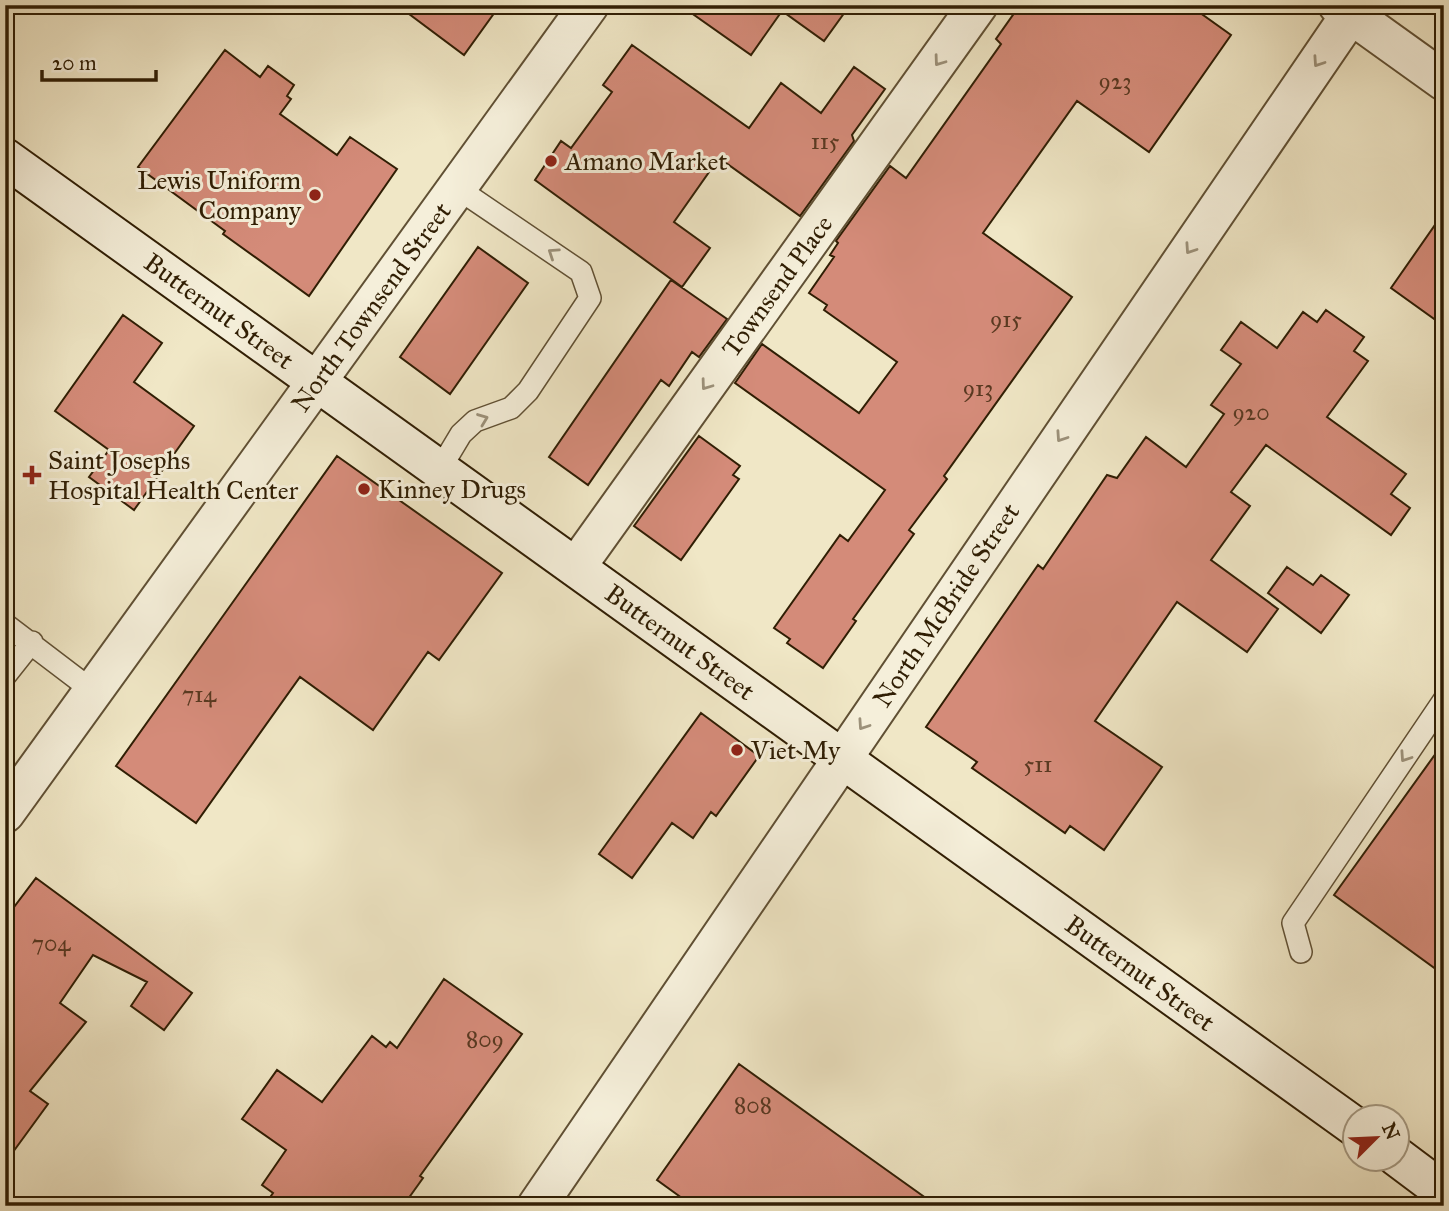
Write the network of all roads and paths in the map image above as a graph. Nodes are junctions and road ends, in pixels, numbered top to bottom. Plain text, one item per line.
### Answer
1 (589, 5) edge
2 (978, 5) edge
3 (1349, 8) edge
4 (1444, 82) edge
5 (5, 158) edge
6 (457, 188) junction
7 (317, 381) junction
8 (440, 469) junction
9 (576, 567) junction
10 (5, 624) edge
11 (32, 642) junction
12 (5, 676) edge
13 (93, 691) junction
14 (1444, 700) edge
15 (841, 757) junction
16 (5, 814) edge
17 (1301, 951) dead end
18 (1340, 1116) edge
19 (1410, 1166) edge
20 (1444, 1192) edge
21 (537, 1206) edge

1 - 6 street, North Townsend Street
2 -> 9 street, Townsend Place
3 - 4 street
3 -> 15 street, North McBride Street
5 - 7 street, Butternut Street
6 - 7 street, North Townsend Street
8 -> 6 lane
7 - 8 street, Butternut Street
7 - 13 street, North Townsend Street
8 - 9 street, Butternut Street
9 - 15 street, Butternut Street
10 - 11 lane
11 - 12 lane
11 - 13 lane
13 - 16 street, North Townsend Street
14 -> 17 lane
15 - 18 street, Butternut Street
15 - 21 street, North McBride Street
19 - 20 street

